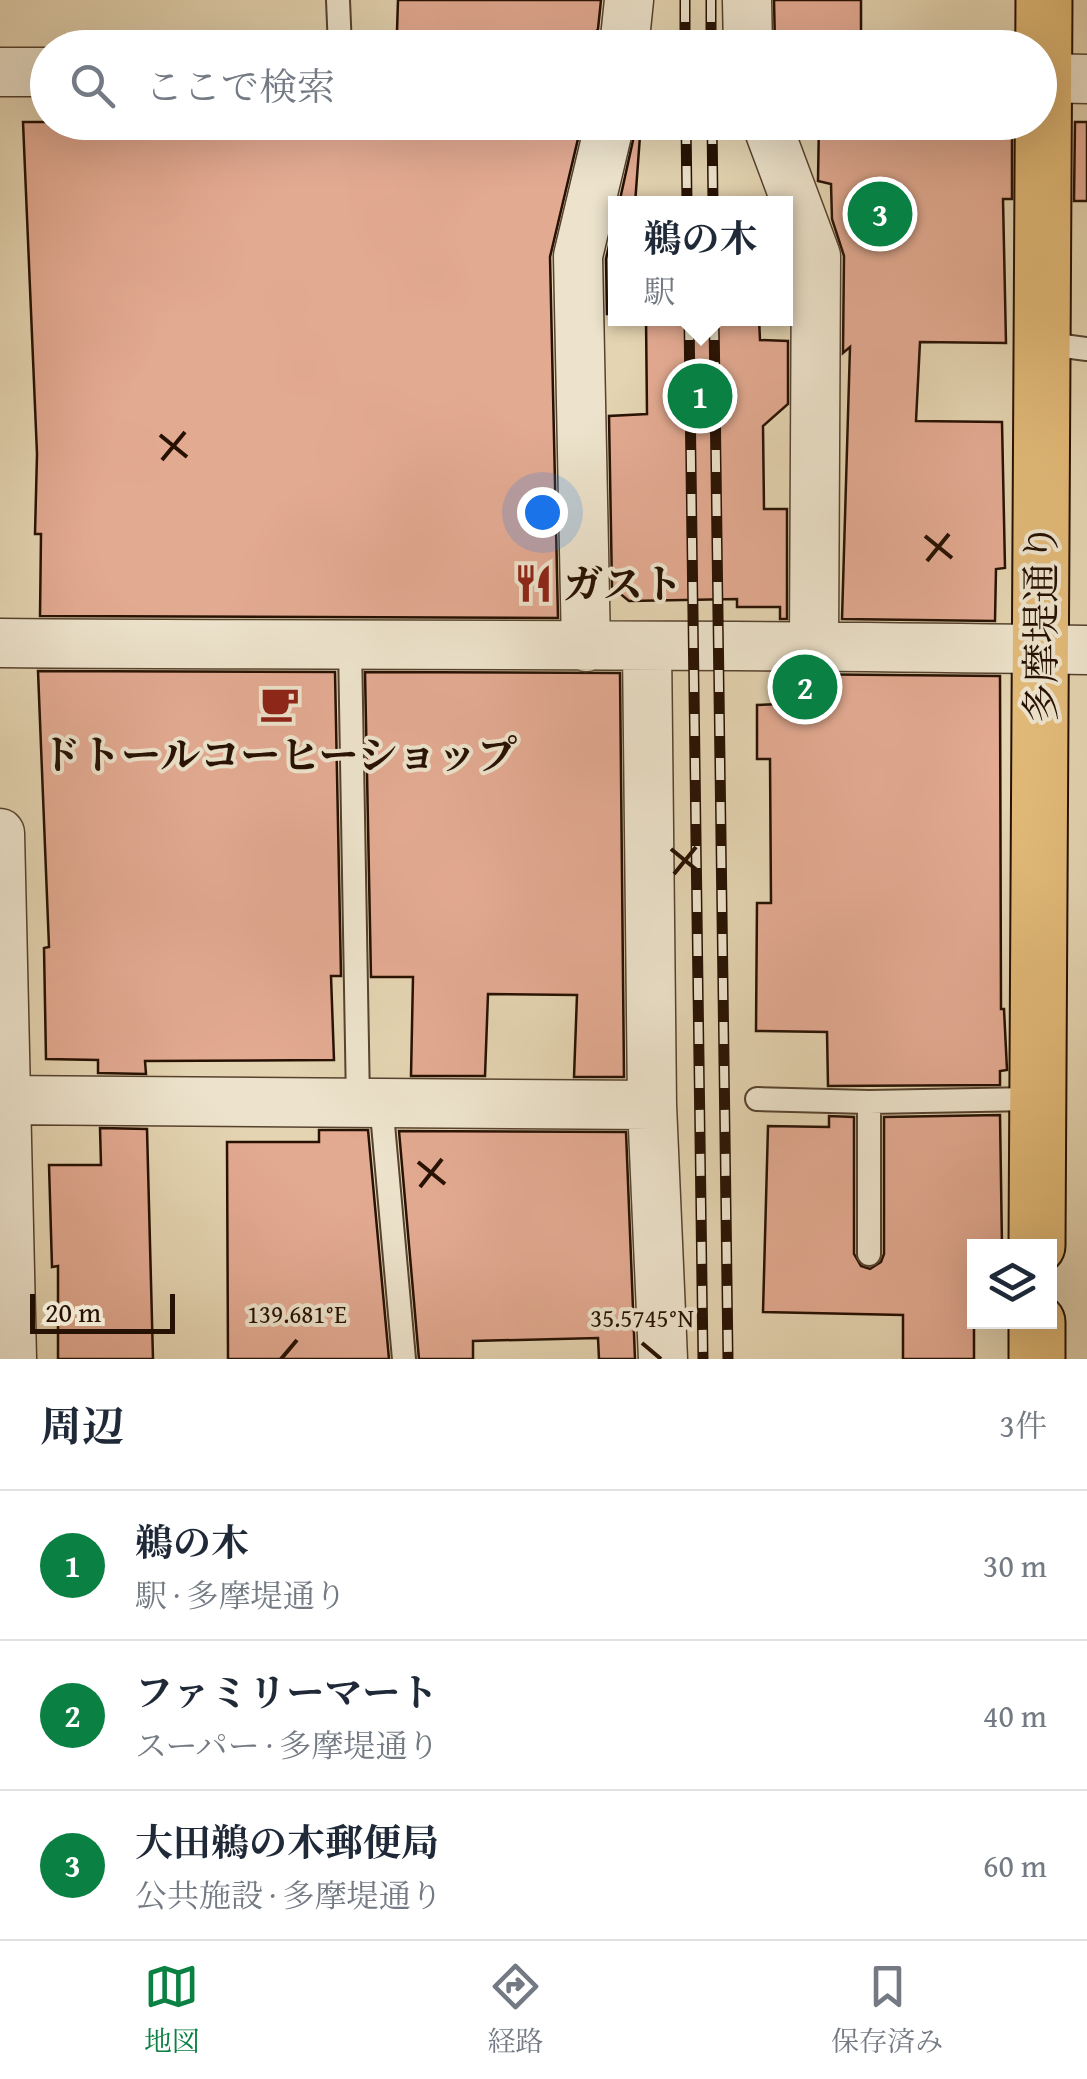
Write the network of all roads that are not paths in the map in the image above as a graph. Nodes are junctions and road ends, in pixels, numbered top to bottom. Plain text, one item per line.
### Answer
1 (338, 0) edge
2 (628, 0) edge
3 (747, 0) edge
4 (1044, 0) edge
5 (339, 30) edge
6 (626, 30) edge
7 (748, 30) edge
8 (1049, 30) edge
9 (0, 72) edge
10 (30, 72) edge
11 (1057, 116) edge
12 (606, 140) edge
13 (773, 140) edge
14 (1063, 346) edge
15 (0, 643) edge
16 (814, 643) junction
17 (350, 646) junction
18 (647, 646) junction
19 (586, 648) junction
20 (1063, 649) edge
21 (0, 833) edge
22 (757, 1099) dead end
23 (1037, 1099) junction
24 (3, 1100) edge
25 (370, 1102) junction
26 (869, 1102) junction
27 (652, 1105) junction
28 (1037, 1239) edge
29 (870, 1254) dead end
30 (1037, 1329) edge
31 (12, 1359) edge
32 (404, 1359) edge
33 (663, 1359) edge
34 (1037, 1359) edge

1 - 5 lane
2 - 6 street
3 - 7 street
4 - 8 main road, 多摩堤通り
9 - 10 street
11 - 14 main road, 多摩堤通り
12 - 19 street
13 - 16 street
14 - 20 main road, 多摩堤通り
15 - 17 street
16 - 18 street
16 - 20 street
17 - 19 street
17 - 25 lane
18 - 19 street
18 - 27 street
20 - 23 main road, 多摩堤通り
21 - 24 street
22 - 26 lane
23 - 26 lane
23 - 28 main road, 多摩堤通り
24 - 25 street
24 - 31 street
25 - 27 street
25 - 32 lane
26 - 29 lane
27 - 33 street
30 - 34 main road

